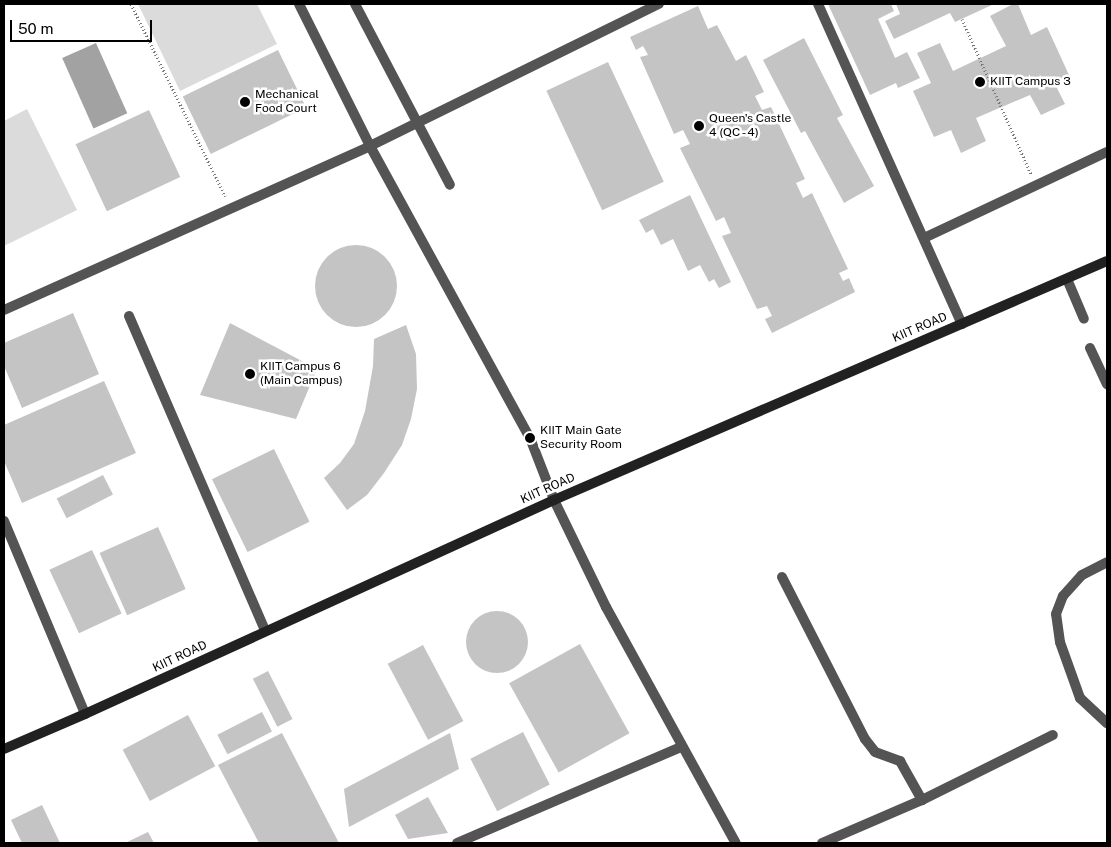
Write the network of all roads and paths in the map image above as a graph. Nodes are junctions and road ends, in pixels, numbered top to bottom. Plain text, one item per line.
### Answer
1 (131, 4) edge
2 (299, 4) edge
3 (355, 4) edge
4 (659, 4) edge
5 (818, 4) edge
6 (962, 19) dead end
7 (416, 123) junction
8 (370, 146) junction
9 (1107, 152) edge
10 (450, 185) dead end
11 (1037, 185) junction
12 (231, 208) junction
13 (924, 238) junction
14 (1107, 261) edge
15 (1067, 279) junction
16 (4, 310) edge
17 (129, 316) dead end
18 (1084, 319) dead end
19 (962, 324) junction
20 (1090, 348) dead end
21 (1107, 384) edge
22 (554, 500) junction
23 (4, 521) edge
24 (1107, 562) edge
25 (782, 577) dead end
26 (265, 631) junction
27 (85, 714) junction
28 (1107, 723) edge
29 (1053, 734) dead end
30 (682, 747) junction
31 (4, 749) edge
32 (922, 800) junction
33 (457, 843) edge
34 (736, 843) edge
35 (822, 843) edge

1 - 12 path
2 - 8 street
3 - 7 street
4 - 7 street
5 - 13 street
6 - 11 path
7 - 8 street
7 - 10 street
8 - 12 street
8 - 22 street
9 - 11 street
11 - 13 street
12 - 16 street
13 - 19 street
14 - 15 main road, KIIT ROAD
15 - 18 street
15 - 19 main road, KIIT ROAD
17 - 26 street
19 - 22 main road, KIIT ROAD
20 - 21 street
22 - 26 main road, KIIT ROAD
22 - 30 street
23 - 27 street
24 - 28 street
25 - 32 street
26 - 27 main road, KIIT ROAD
27 - 31 main road, KIIT ROAD
29 - 32 street
30 - 33 street
30 - 34 street
32 - 35 street

